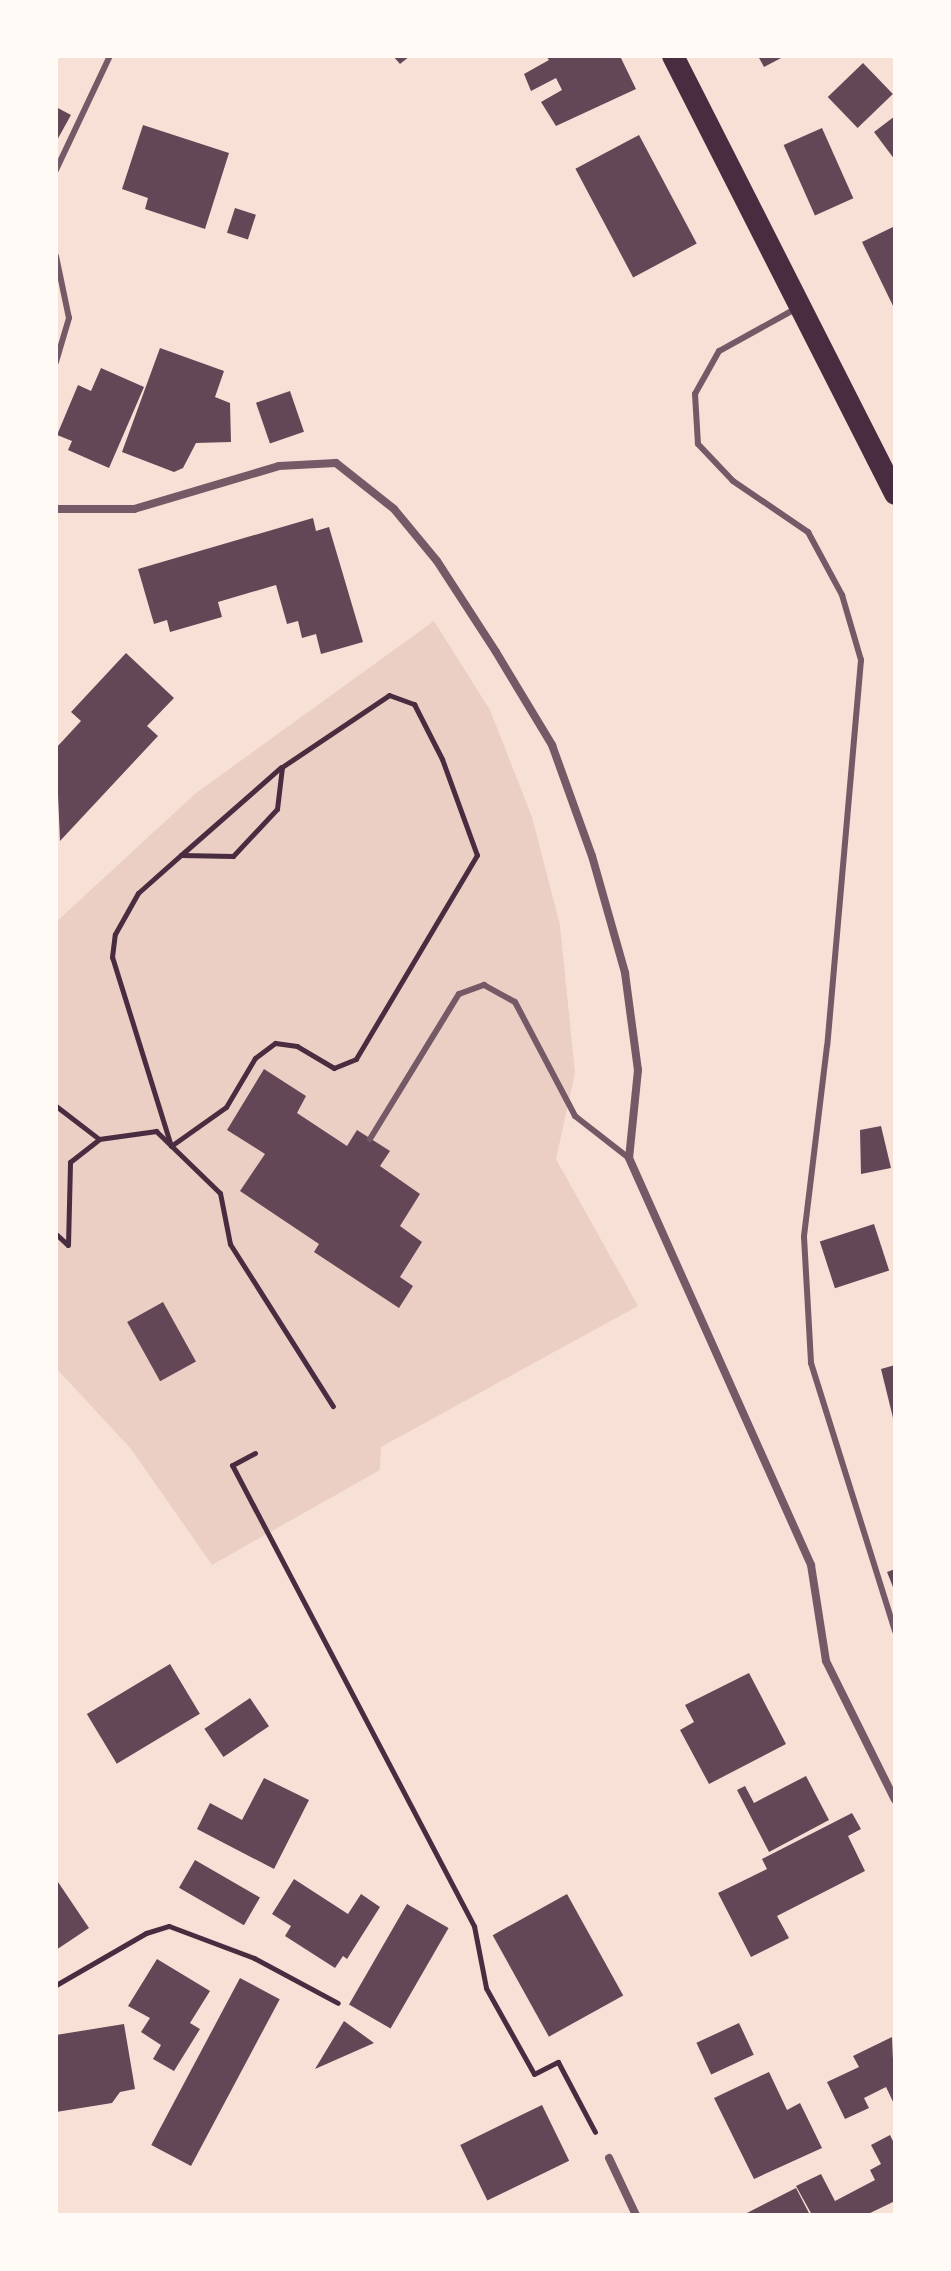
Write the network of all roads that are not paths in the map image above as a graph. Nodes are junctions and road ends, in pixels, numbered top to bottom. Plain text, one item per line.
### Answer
1 (110, 56) edge
2 (673, 56) edge
3 (56, 170) edge
4 (56, 256) edge
5 (800, 307) junction
6 (56, 362) edge
7 (895, 494) edge
8 (56, 509) edge
9 (370, 1139) dead end
10 (629, 1158) junction
11 (895, 1631) edge
12 (895, 1800) edge
13 (609, 2158) road end
14 (636, 2215) edge

1 - 3 lane
2 - 5 highway
4 - 6 lane
5 - 7 highway
5 - 11 lane
8 - 10 street
9 - 10 lane
10 - 12 street
13 - 14 street

